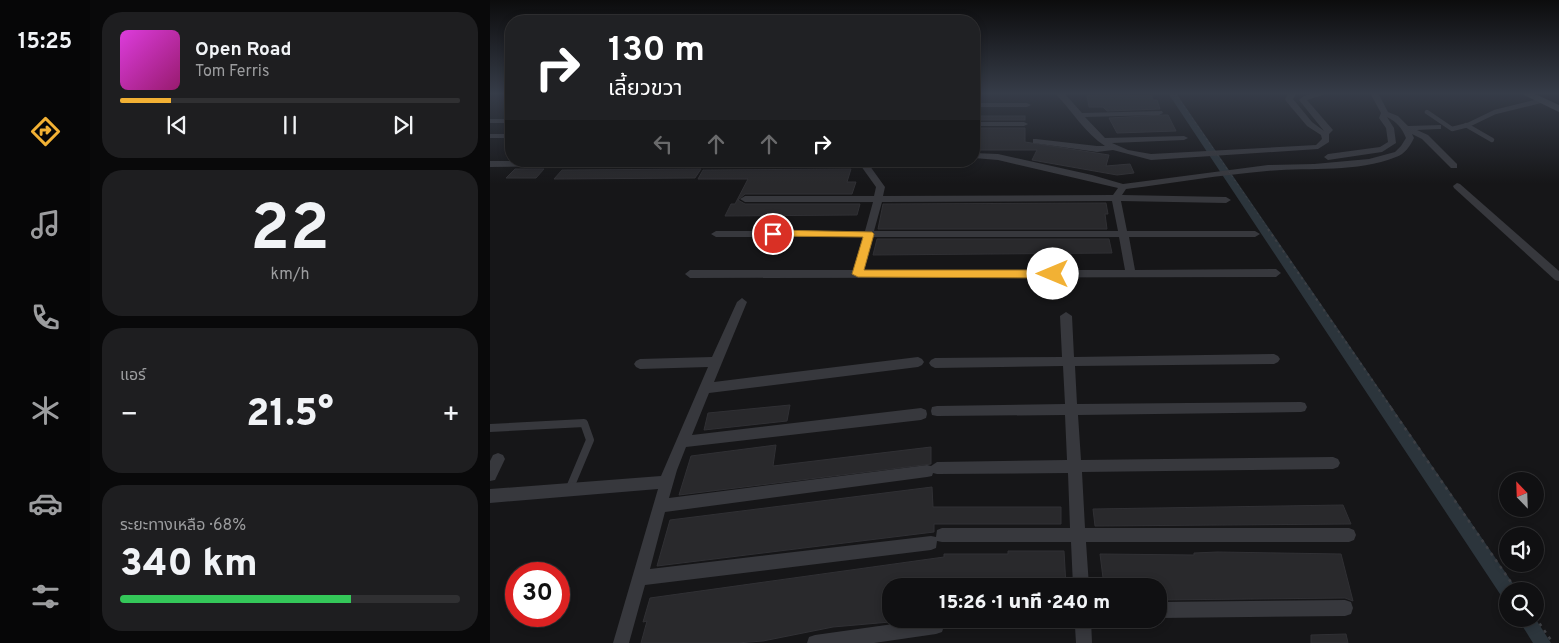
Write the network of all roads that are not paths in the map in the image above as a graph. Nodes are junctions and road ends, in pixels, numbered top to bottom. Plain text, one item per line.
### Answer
1 (1085, 123) edge
2 (1310, 123) edge
3 (1322, 123) edge
4 (1387, 123) edge
5 (1401, 123) edge
6 (1443, 123) edge
7 (1470, 123) edge
8 (980, 124) edge
9 (1024, 124) dead end
10 (1466, 125) junction
11 (1438, 127) dead end
12 (1390, 128) junction
13 (1406, 128) junction
14 (1325, 134) junction
15 (490, 136) edge
16 (505, 136) edge
17 (1184, 138) dead end
18 (1492, 140) dead end
19 (1036, 141) dead end
20 (1102, 141) junction
21 (1114, 147) junction
22 (1363, 153) junction
23 (980, 156) edge
24 (1371, 161) junction
25 (490, 164) edge
26 (505, 164) edge
27 (1454, 166) dead end
28 (866, 167) edge
29 (1268, 168) junction
30 (1457, 186) dead end
31 (1123, 187) junction
32 (1116, 196) junction
33 (745, 199) dead end
34 (878, 200) junction
35 (1226, 200) dead end
36 (716, 234) dead end
37 (869, 234) junction
38 (1255, 234) dead end
39 (1124, 235) junction
40 (1276, 273) dead end
41 (690, 274) dead end
42 (858, 274) junction
43 (1131, 274) junction
44 (1559, 277) edge
45 (742, 302) dead end
46 (1066, 316) dead end
47 (1274, 359) dead end
48 (1068, 360) junction
49 (716, 362) junction
50 (918, 362) dead end
51 (935, 363) dead end
52 (640, 364) dead end
53 (705, 388) junction
54 (1301, 407) dead end
55 (1071, 409) junction
56 (937, 411) dead end
57 (921, 414) dead end
58 (490, 428) edge
59 (682, 442) junction
60 (498, 459) dead end
61 (1333, 463) dead end
62 (1074, 467) junction
63 (490, 475) edge
64 (666, 482) junction
65 (569, 490) junction
66 (490, 496) edge
67 (659, 506) junction
68 (1078, 535) junction
69 (1349, 535) dead end
70 (639, 578) junction
71 (1081, 578) edge
72 (1345, 608) dead end
73 (1167, 610) edge
74 (922, 628) edge
75 (1083, 628) edge
76 (620, 643) edge
77 (815, 643) edge
78 (1084, 643) edge

1 - 20 street
2 - 14 street
3 - 14 street
4 - 12 street
5 - 13 street
6 - 10 lane
7 - 10 lane
8 - 9 street
10 - 18 lane
11 - 13 street
12 - 13 street
12 - 22 street
13 - 24 street
13 - 27 street
14 - 21 street
15 - 16 street
17 - 20 street
19 - 21 street
20 - 21 street
22 - 24 street
22 - 29 street
23 - 31 street
24 - 29 street
25 - 26 street
28 - 34 street
29 - 31 street
30 - 44 street
31 - 32 street
32 - 34 street
32 - 35 street
32 - 39 street
33 - 34 street
34 - 37 street
36 - 37 street
37 - 39 street
37 - 42 street
38 - 39 street
39 - 43 street
40 - 43 street
41 - 42 street
42 - 43 street
45 - 49 street
46 - 48 street
47 - 48 street
48 - 51 street
48 - 55 street
49 - 52 street
49 - 53 street
50 - 53 street
53 - 59 street
54 - 55 street
55 - 56 street
55 - 62 street
57 - 59 street
58 - 65 lane
59 - 64 street
60 - 63 street
61 - 62 street
62 - 67 street
62 - 68 street
64 - 65 street
64 - 67 street
65 - 66 street
67 - 70 street
68 - 69 street
68 - 70 street
68 - 71 street
70 - 76 street
72 - 73 street
74 - 77 street
75 - 78 street

